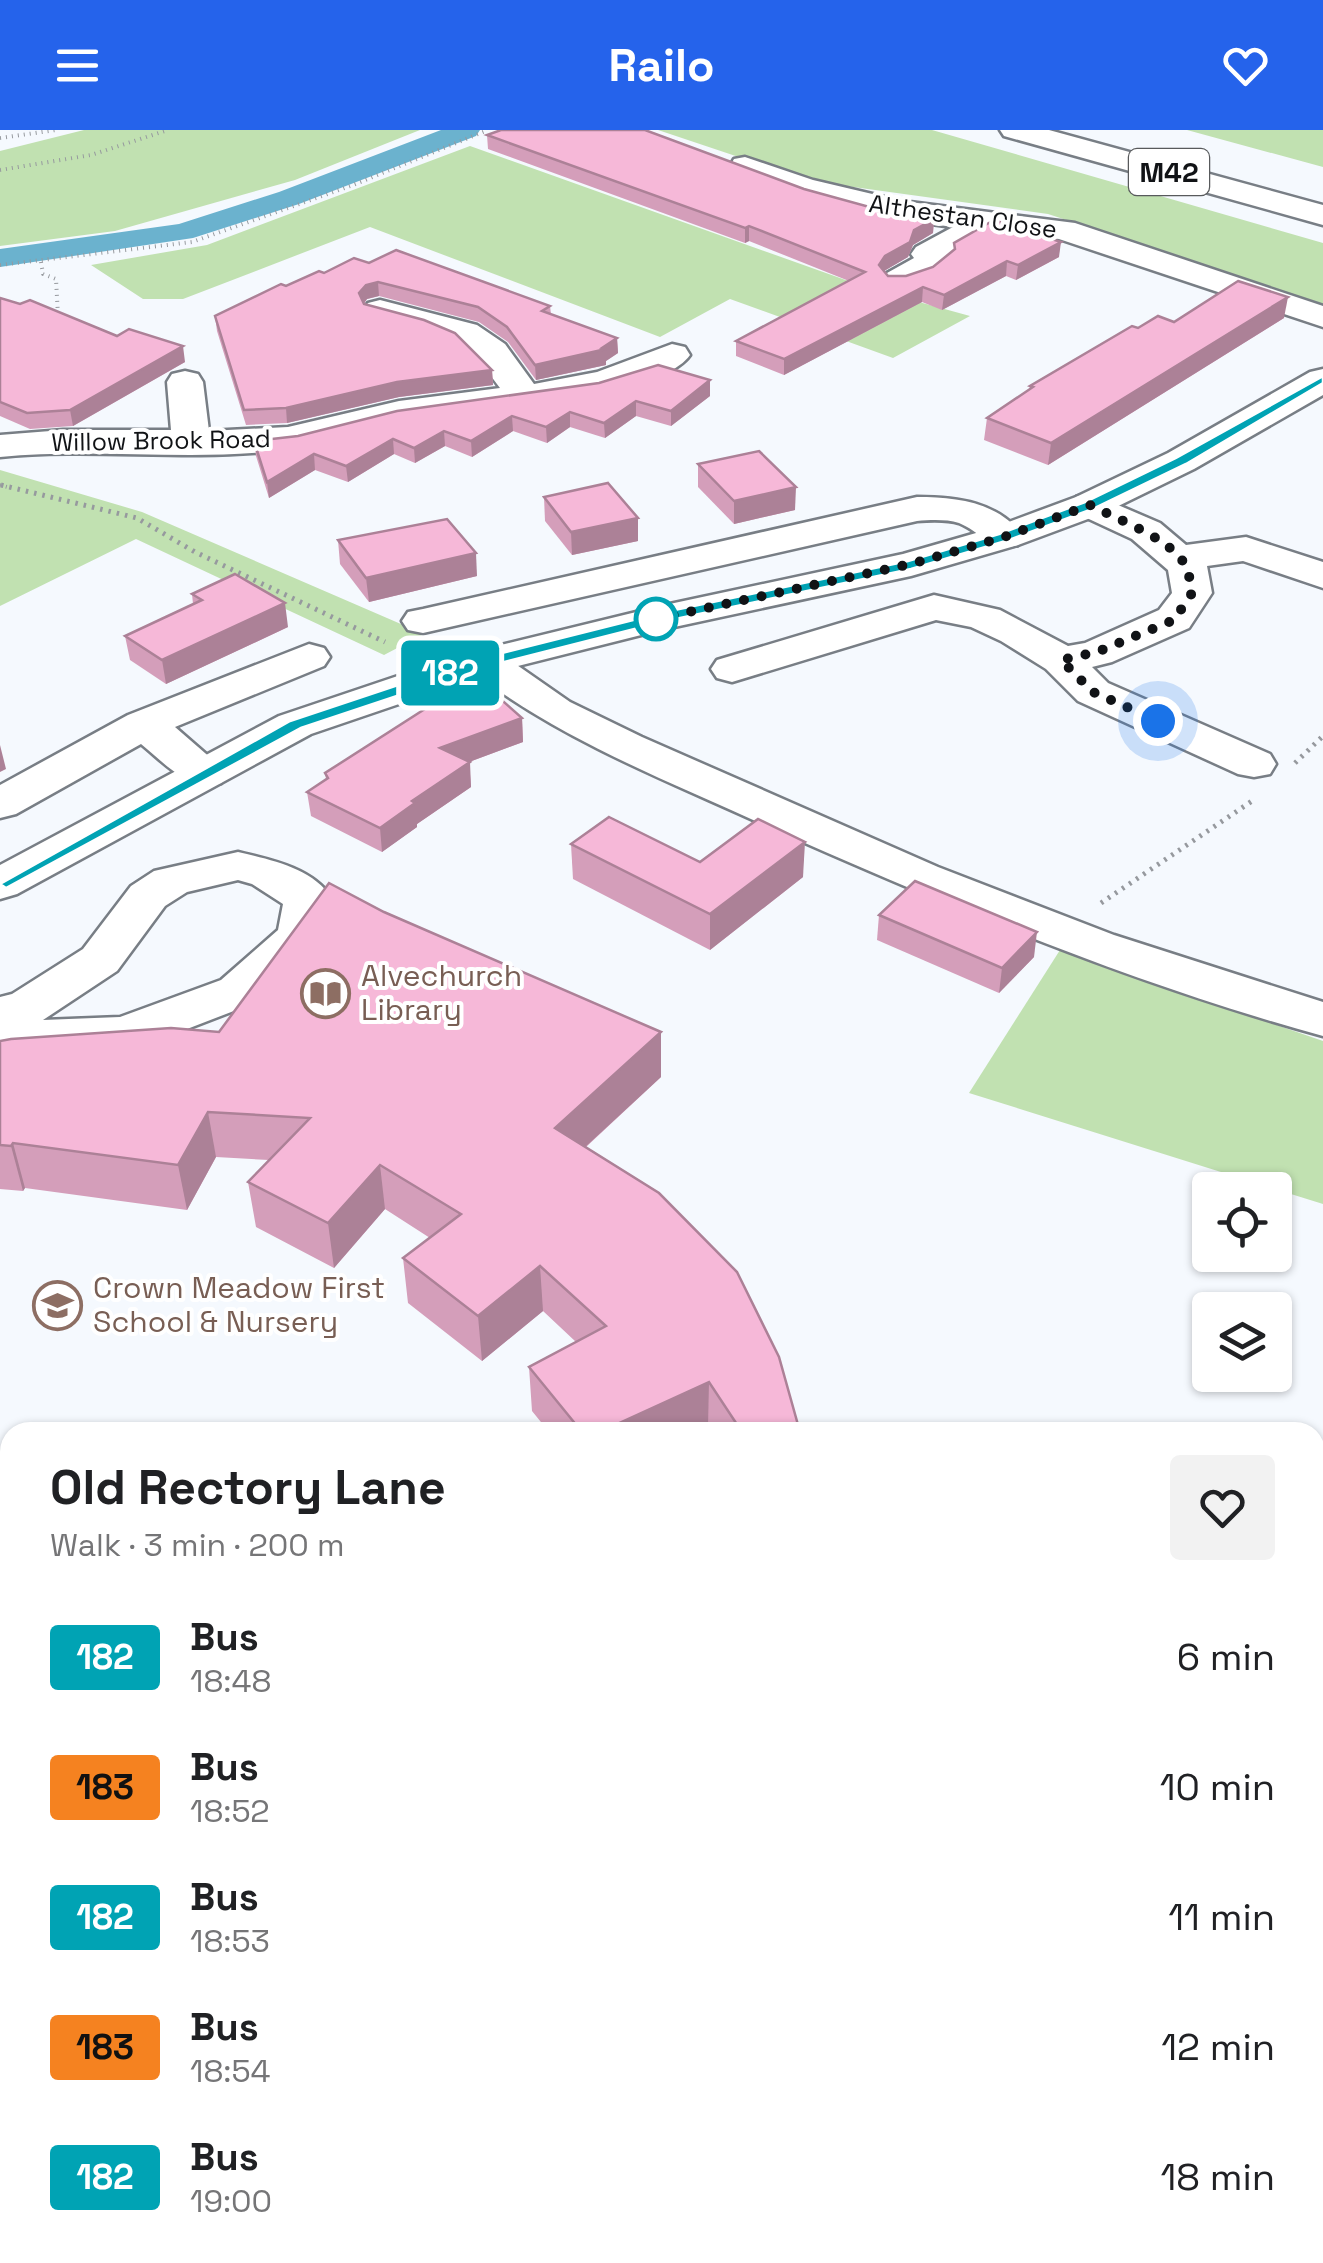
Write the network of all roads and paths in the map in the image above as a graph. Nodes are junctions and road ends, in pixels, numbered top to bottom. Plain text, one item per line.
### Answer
1 (56, 130) edge
2 (168, 130) edge
3 (488, 130) edge
4 (1015, 130) edge
5 (1123, 130) edge
6 (0, 138) edge
7 (0, 170) edge
8 (757, 175) edge
9 (1323, 185) edge
10 (1323, 215) edge
11 (986, 221) junction
12 (41, 262) junction
13 (0, 265) edge
14 (899, 280) edge
15 (380, 310) edge
16 (58, 316) edge
17 (1323, 317) edge
18 (672, 355) dead end
19 (1323, 380) edge
20 (186, 382) dead end
21 (524, 396) junction
22 (191, 441) junction
23 (0, 446) edge
24 (0, 485) edge
25 (1090, 505) junction
26 (1004, 537) junction
27 (1177, 558) junction
28 (643, 569) junction
29 (1323, 576) edge
30 (665, 617) junction
31 (423, 621) dead end
32 (309, 657) dead end
33 (1061, 660) junction
34 (476, 664) junction
35 (732, 669) dead end
36 (428, 681) junction
37 (144, 724) junction
38 (1323, 736) edge
39 (205, 772) junction
40 (1268, 777) junction
41 (0, 804) edge
42 (0, 884) edge
43 (1032, 920) junction
44 (0, 1014) edge
45 (1323, 1019) edge
46 (0, 1038) edge

1 - 6 path
2 - 7 path
3 - 12 path
4 - 10 main road, M42
5 - 9 main road, M42
8 - 11 main road, Althestan Close
11 - 14 main road
11 - 17 main road, Althestan Close
12 - 13 path
12 - 16 path
15 - 21 main road
18 - 21 main road, Willow Brook Road
19 - 25 main road
20 - 22 main road
21 - 22 main road, Willow Brook Road
22 - 23 main road, Willow Brook Road
24 - 36 path
25 - 26 main road
25 - 27 main road
26 - 28 main road
26 - 30 main road
27 - 29 main road
27 - 33 main road
28 - 30 main road
28 - 31 main road
30 - 34 main road
32 - 37 main road
33 - 35 main road
33 - 40 main road
34 - 36 main road
34 - 43 main road
36 - 39 main road
37 - 39 main road
37 - 41 main road
38 - 40 path
39 - 42 main road
40 - 43 path
43 - 45 main road
44 - 46 main road

